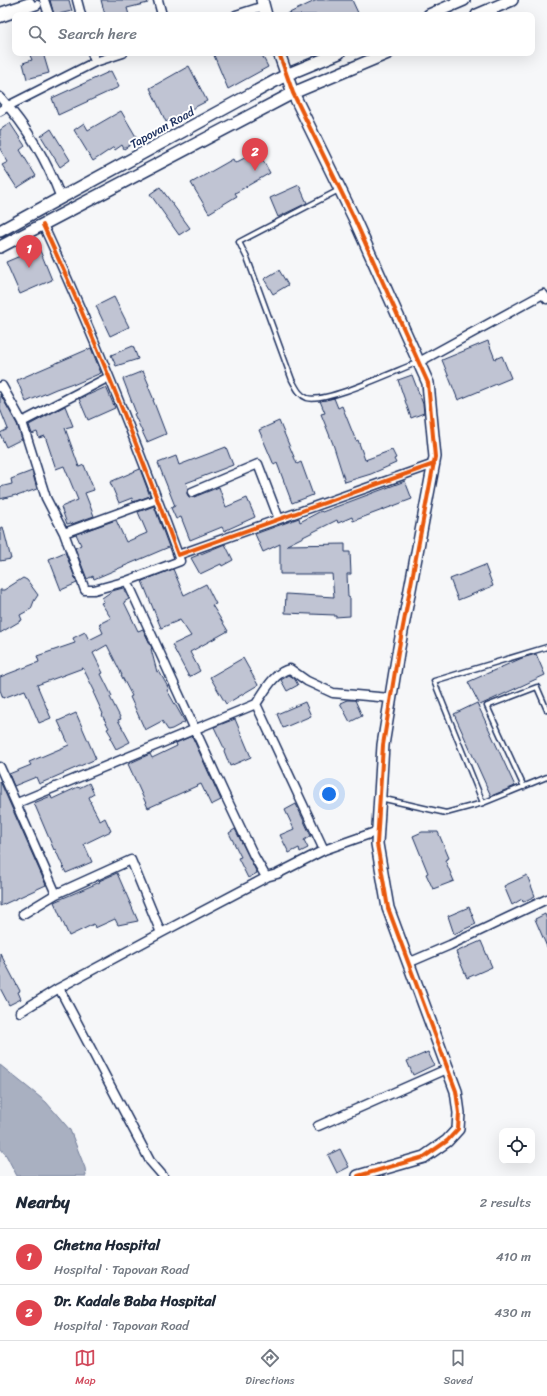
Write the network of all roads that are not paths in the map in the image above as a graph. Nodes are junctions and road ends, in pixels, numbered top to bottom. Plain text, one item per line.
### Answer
1 (72, 0) edge
2 (77, 0) edge
3 (158, 0) edge
4 (464, 0) edge
5 (512, 0) edge
6 (39, 2) edge
7 (264, 7) edge
8 (0, 12) edge
9 (15, 12) edge
10 (47, 12) edge
11 (75, 12) edge
12 (80, 12) edge
13 (161, 12) edge
14 (246, 12) edge
15 (436, 12) edge
16 (484, 12) edge
17 (12, 13) edge
18 (0, 18) edge
19 (93, 56) edge
20 (114, 56) edge
21 (280, 56) edge
22 (332, 56) edge
23 (381, 56) edge
24 (95, 62) junction
25 (286, 75) junction
26 (293, 94) junction
27 (0, 97) edge
28 (8, 106) junction
29 (0, 111) edge
30 (340, 190) junction
31 (61, 198) junction
32 (43, 225) junction
33 (0, 231) edge
34 (0, 247) edge
35 (547, 299) edge
36 (419, 362) junction
37 (109, 377) junction
38 (0, 387) edge
39 (22, 422) junction
40 (434, 464) junction
41 (192, 492) dead end
42 (157, 499) junction
43 (279, 519) junction
44 (64, 533) junction
45 (178, 555) junction
46 (127, 581) junction
47 (547, 647) edge
48 (390, 698) junction
49 (256, 704) junction
50 (547, 710) edge
51 (194, 729) junction
52 (0, 767) edge
53 (547, 777) edge
54 (524, 787) junction
55 (380, 798) junction
56 (17, 803) junction
57 (482, 803) junction
58 (378, 831) junction
59 (324, 850) junction
60 (267, 877) junction
61 (56, 894) junction
62 (547, 899) edge
63 (23, 914) dead end
64 (161, 933) junction
65 (408, 963) junction
66 (59, 988) junction
67 (20, 1012) dead end
68 (448, 1069) junction
69 (318, 1126) dead end
70 (163, 1176) edge
71 (358, 1176) edge

1 - 11 street
2 - 12 street
3 - 13 street
4 - 15 street
5 - 16 street
6 - 8 street
6 - 9 street
6 - 10 street
7 - 14 street
17 - 18 street
19 - 24 street
20 - 24 street
21 - 25 street
22 - 25 street, Tapovan Road
23 - 26 street
24 - 28 street
25 - 26 street
25 - 31 street, Tapovan Road
26 - 30 street
26 - 32 street
27 - 28 street
28 - 29 street
28 - 31 street
30 - 36 street
30 - 36 lane
31 - 33 street, Tapovan Road
32 - 34 street
32 - 37 street
35 - 36 street
36 - 40 street
37 - 39 street
37 - 42 street
38 - 39 street
39 - 44 street
40 - 43 street
40 - 48 street
41 - 43 street
42 - 44 street
42 - 45 street
43 - 45 street
44 - 46 street
45 - 46 street
46 - 51 street
47 - 57 lane
48 - 49 street
48 - 55 street
49 - 51 street
49 - 59 street
50 - 54 lane
51 - 56 street
51 - 60 street
52 - 56 street
53 - 54 lane
54 - 57 lane
55 - 57 lane
55 - 58 street
56 - 61 street
58 - 59 street
58 - 65 street
59 - 60 street
60 - 64 street
61 - 63 street
61 - 64 street
62 - 65 street
64 - 66 street
65 - 68 street
66 - 67 street
66 - 70 street
68 - 69 street
68 - 71 street

